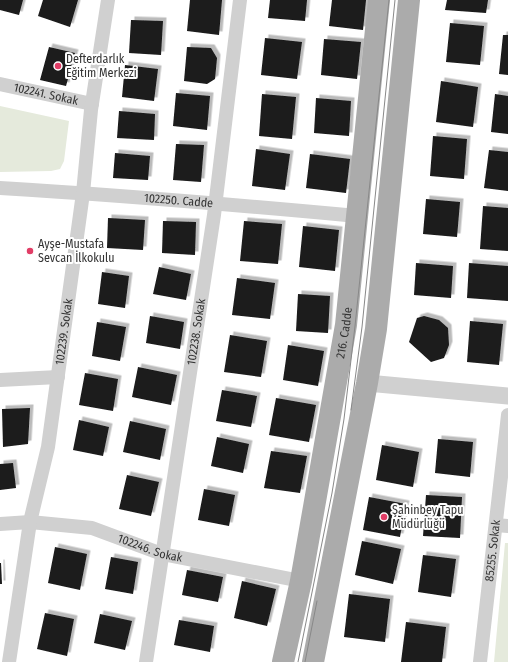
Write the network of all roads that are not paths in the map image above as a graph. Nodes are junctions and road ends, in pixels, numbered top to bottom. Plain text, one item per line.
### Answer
1 (108, 0) edge
2 (240, 0) edge
3 (380, 0) edge
4 (409, 0) edge
5 (0, 84) edge
6 (92, 104) junction
7 (0, 188) edge
8 (83, 193) junction
9 (215, 203) junction
10 (357, 216) junction
11 (58, 377) junction
12 (0, 380) edge
13 (367, 383) junction
14 (508, 396) edge
15 (508, 415) edge
16 (30, 522) junction
17 (0, 524) edge
18 (502, 525) edge
19 (162, 554) junction
20 (301, 581) junction
21 (9, 662) edge
22 (146, 662) edge
23 (283, 662) edge
24 (313, 662) edge
25 (480, 662) edge

1 - 6 street, 102239. Sokak
2 - 9 street, 102238. Sokak
3 - 10 main road, 216. Cadde
4 - 13 main road
5 - 6 street, 102241. Sokak
6 - 8 street, 102239. Sokak
7 - 8 street, 102250. Cadde
8 - 9 street, 102250. Cadde
8 - 11 street, 102239. Sokak
9 - 10 street, 102250. Cadde
9 - 19 street, 102238. Sokak
10 - 20 main road, 216. Cadde
11 - 12 street
11 - 16 street, 102239. Sokak
13 - 14 street
13 - 24 main road
15 - 18 street, 85255. Sokak
16 - 17 street, 102246. Sokak
16 - 19 street, 102246. Sokak
16 - 21 street, 102239. Sokak
18 - 25 street, 85255. Sokak
19 - 20 street, 102246. Sokak
19 - 22 street, 102238. Sokak
20 - 23 main road, 216. Cadde

